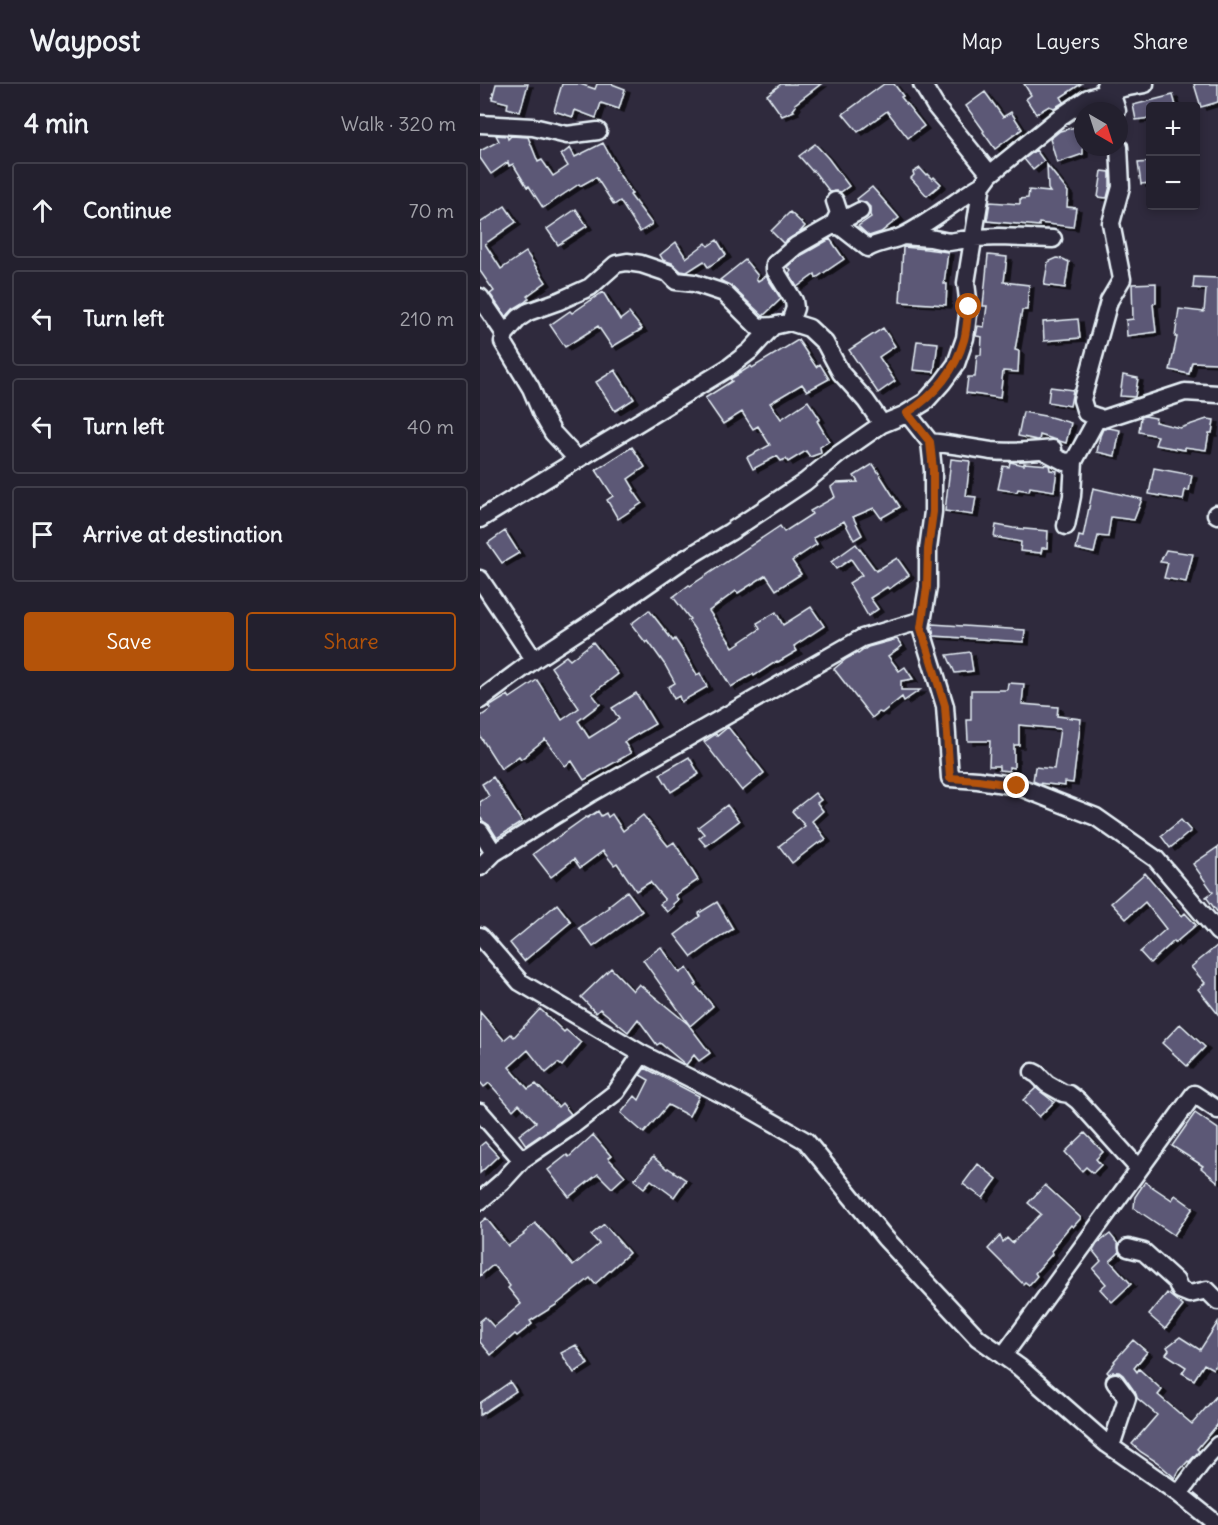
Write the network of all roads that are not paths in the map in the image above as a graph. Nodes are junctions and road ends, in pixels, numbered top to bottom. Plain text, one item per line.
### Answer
1 (922, 84) edge
2 (1145, 84) edge
3 (1108, 88) edge
4 (1113, 102) edge
5 (480, 124) edge
6 (598, 131) dead end
7 (1119, 156) edge
8 (986, 179) junction
9 (835, 201) dead end
10 (860, 211) dead end
11 (833, 225) junction
12 (902, 236) junction
13 (974, 238) junction
14 (1053, 239) dead end
15 (480, 297) edge
16 (790, 322) junction
17 (773, 326) junction
18 (505, 334) junction
19 (1218, 394) edge
20 (907, 413) junction
21 (1098, 417) junction
22 (882, 424) junction
23 (930, 442) junction
24 (577, 459) junction
25 (1074, 461) junction
26 (480, 519) edge
27 (1066, 526) dead end
28 (480, 579) edge
29 (921, 628) junction
30 (534, 660) junction
31 (480, 700) edge
32 (480, 831) edge
33 (494, 853) junction
34 (480, 867) edge
35 (1218, 932) edge
36 (480, 936) edge
37 (642, 1053) junction
38 (1033, 1072) dead end
39 (1218, 1110) edge
40 (480, 1112) edge
41 (522, 1160) junction
42 (1139, 1169) junction
43 (480, 1201) edge
44 (1128, 1248) dead end
45 (1218, 1301) edge
46 (1003, 1356) junction
47 (1115, 1382) dead end
48 (1218, 1445) edge
49 (1111, 1446) junction
50 (1179, 1494) junction
51 (1218, 1525) edge

1 - 8 street
2 - 3 street
3 - 4 street
3 - 8 street
5 - 6 street
7 - 21 street
8 - 12 street
8 - 13 street
9 - 11 street
10 - 11 street
11 - 12 street
11 - 16 street
12 - 13 street
13 - 14 street
13 - 20 street
15 - 18 street
16 - 17 street
16 - 22 street
17 - 18 street
17 - 24 street
18 - 24 street
19 - 21 street
20 - 22 street
20 - 23 street
21 - 25 street
22 - 30 street
23 - 25 street
23 - 29 street
24 - 26 street
25 - 27 street
28 - 30 street
29 - 33 street
29 - 35 street
30 - 31 street
32 - 33 street
33 - 34 street
36 - 37 street
37 - 41 street
37 - 46 street
38 - 42 street
39 - 42 street
40 - 41 street
41 - 43 street
42 - 46 street
44 - 45 street
46 - 49 street
47 - 49 street
48 - 50 street
49 - 50 street
50 - 51 street

